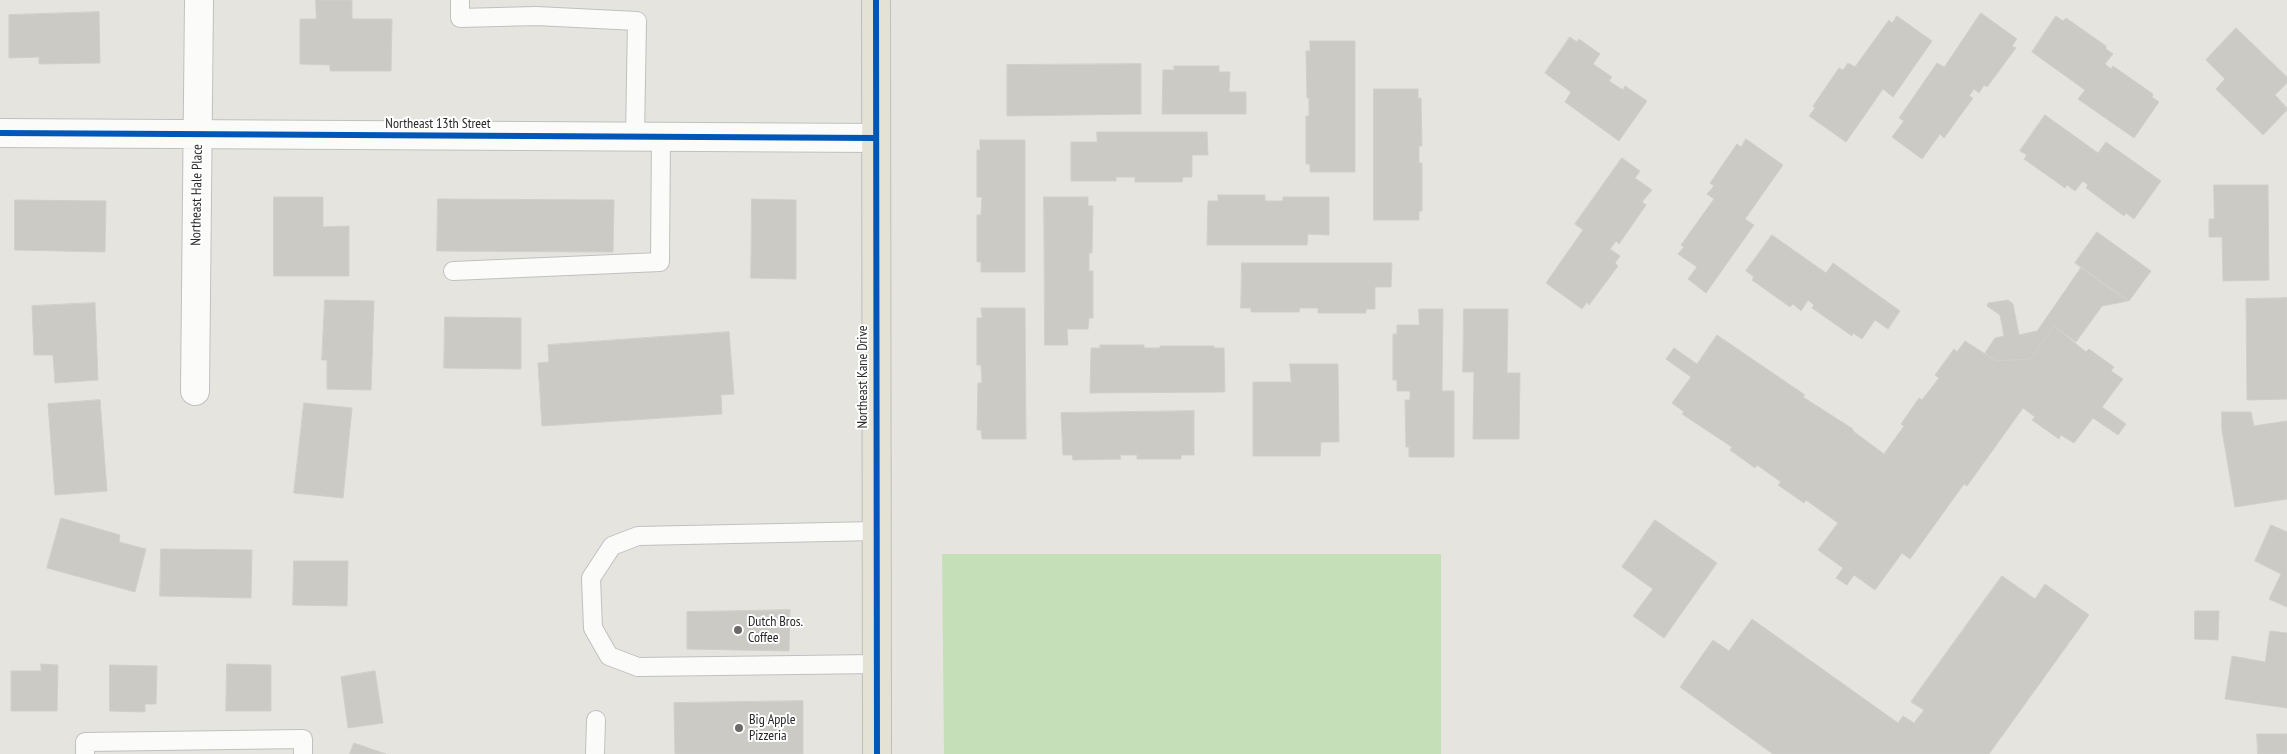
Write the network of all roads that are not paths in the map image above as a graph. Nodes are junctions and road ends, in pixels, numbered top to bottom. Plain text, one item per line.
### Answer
1 (199, 0) edge
2 (460, 0) edge
3 (876, 0) edge
4 (0, 133) edge
5 (198, 135) junction
6 (648, 137) junction
7 (876, 138) junction
8 (453, 271) dead end
9 (195, 391) dead end
10 (876, 531) junction
11 (877, 664) junction
12 (596, 720) dead end
13 (85, 754) edge
14 (303, 754) edge
15 (595, 754) edge
16 (877, 754) edge

1 - 5 street, Northeast Hale Place
2 - 6 lane
3 - 7 main road, Northeast Kane Drive
4 - 5 street, Northeast 13th Street
5 - 6 street, Northeast 13th Street
5 - 9 street, Northeast Hale Place
6 - 7 street, Northeast 13th Street
6 - 8 lane
7 - 10 main road, Northeast Kane Drive
10 - 11 main road, Northeast Kane Drive
10 - 11 lane
11 - 16 main road, Northeast Kane Drive
12 - 15 lane
13 - 14 lane

